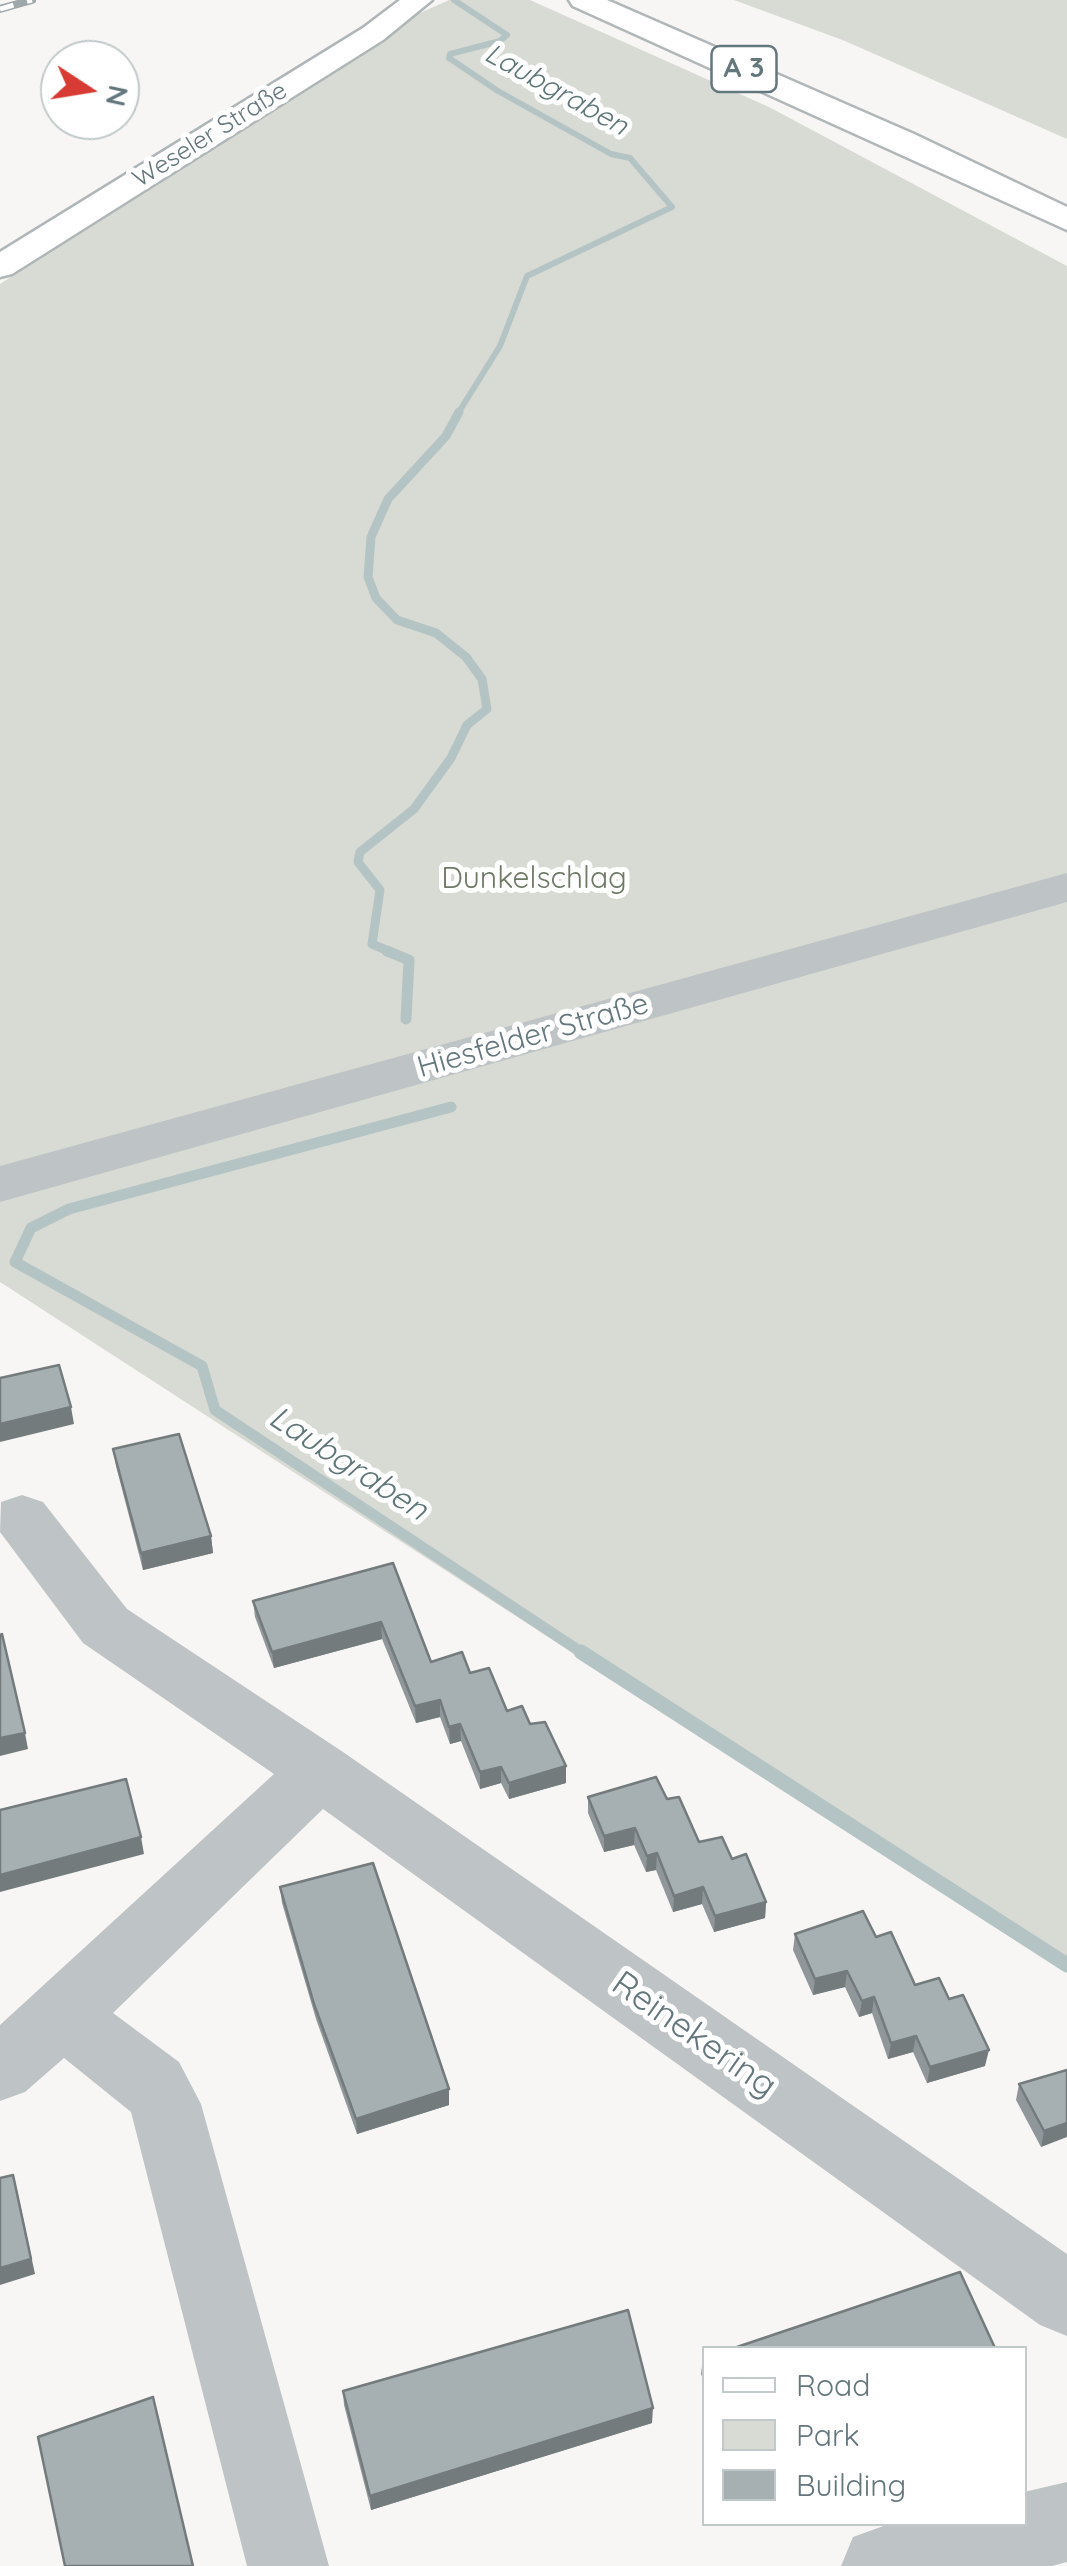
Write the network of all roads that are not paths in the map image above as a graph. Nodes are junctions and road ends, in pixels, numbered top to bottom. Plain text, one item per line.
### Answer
1 (418, 0) edge
2 (584, 0) edge
3 (648, 0) edge
4 (713, 26) dead end
5 (762, 46) dead end
6 (897, 105) dead end
7 (1067, 220) edge
8 (0, 267) edge
9 (1067, 887) edge
10 (0, 1184) edge
11 (22, 1518) dead end
12 (320, 1772) junction
13 (62, 2016) junction
14 (0, 2069) edge
15 (1067, 2299) edge
16 (1067, 2522) edge
17 (288, 2566) edge
18 (882, 2566) edge

1 - 8 main road, Weseler Straße
2 - 7 main road, A 3
3 - 4 main road, A 3
5 - 6 main road, A 3
9 - 10 street, Hiesfelder Straße
11 - 12 street, Reinekering
12 - 13 street
12 - 15 street, Reinekering
13 - 14 street
13 - 17 street
16 - 18 street

